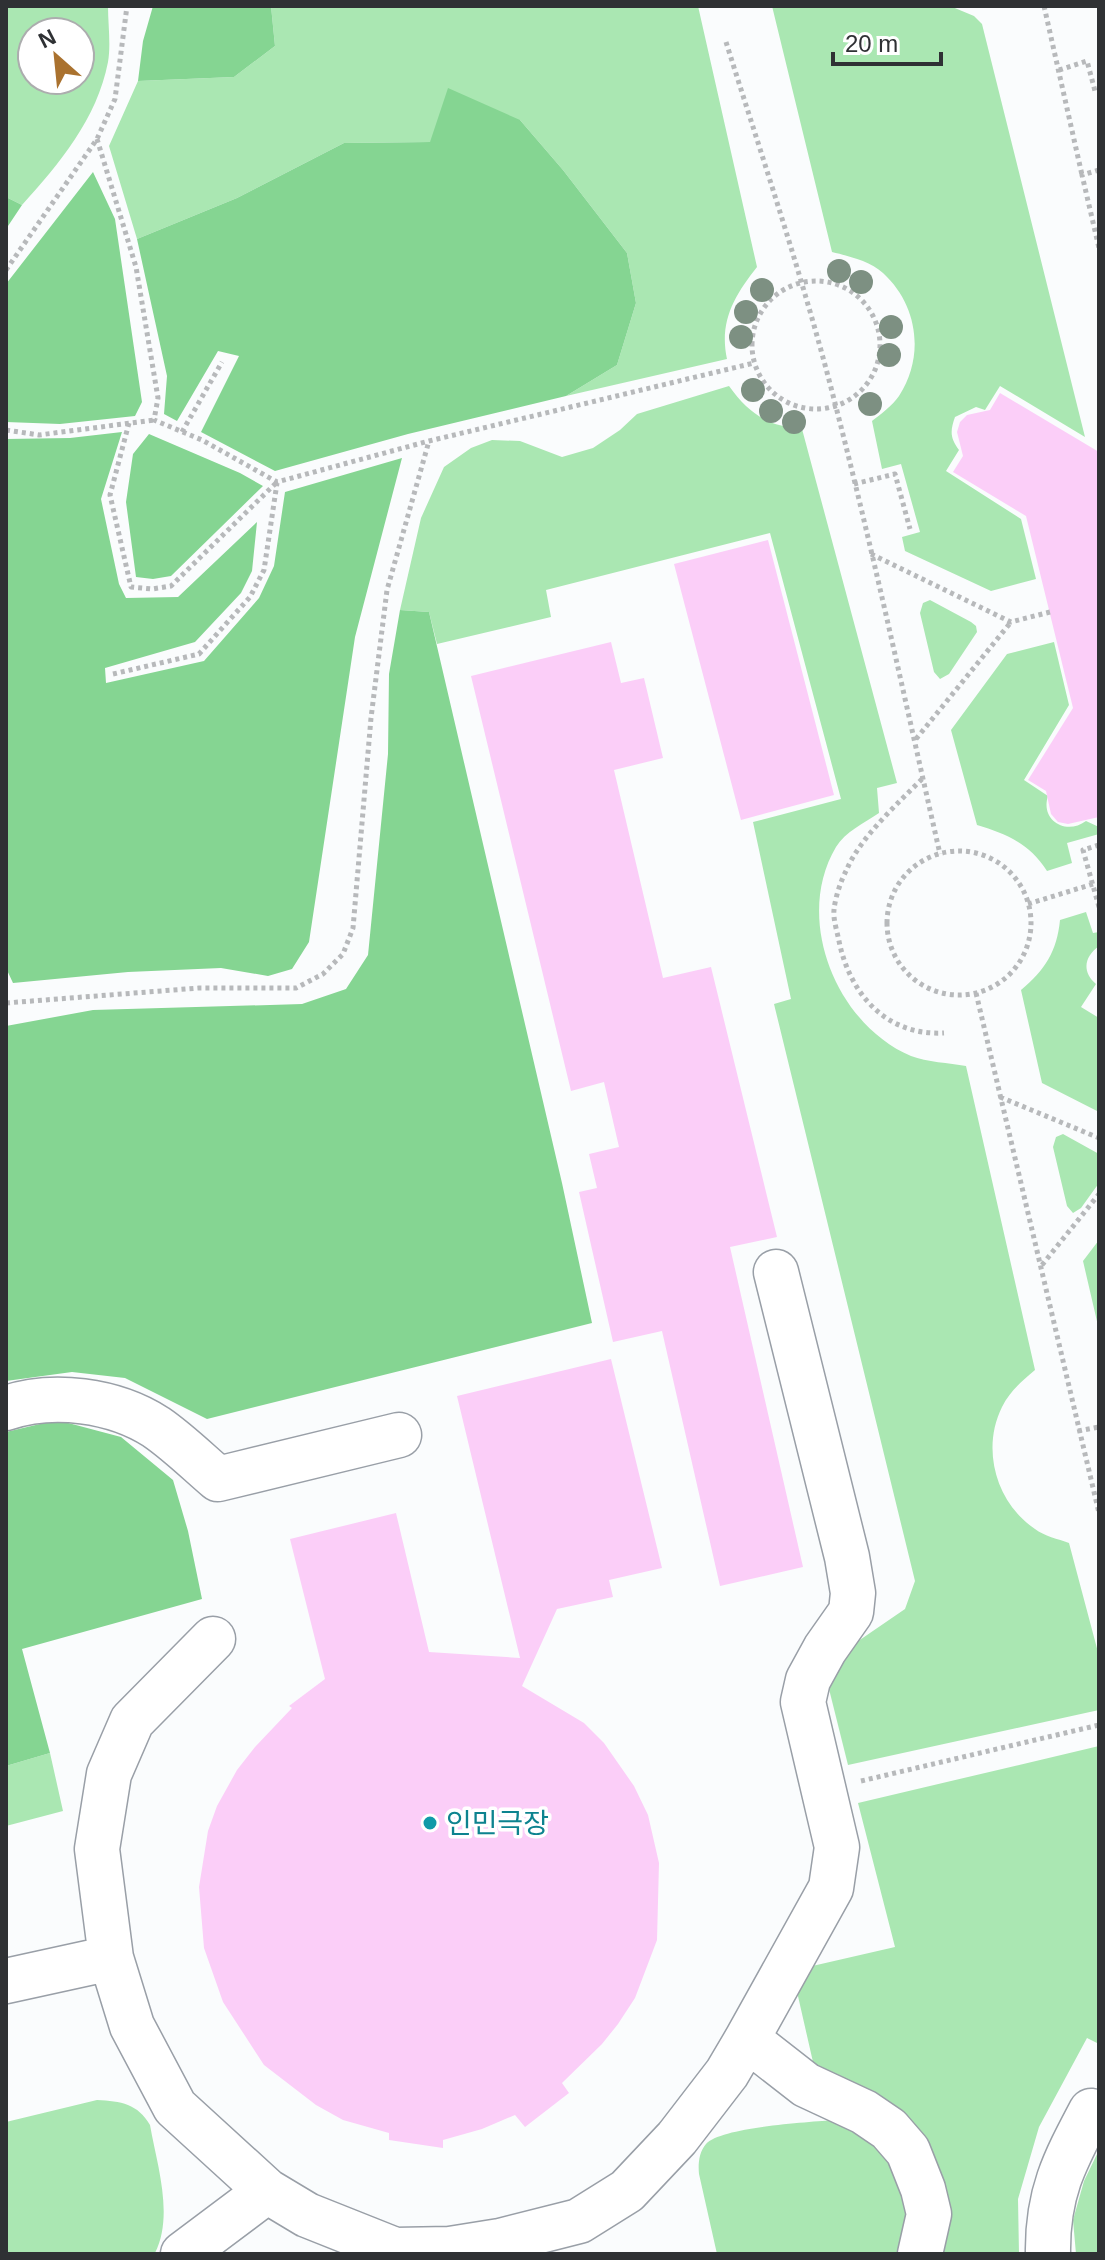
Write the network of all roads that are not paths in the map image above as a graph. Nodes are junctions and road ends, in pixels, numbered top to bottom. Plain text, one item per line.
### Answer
1 (776, 1272) dead end
2 (6, 1408) edge
3 (399, 1435) dead end
4 (213, 1639) dead end
5 (111, 1958) junction
6 (6, 1981) edge
7 (747, 2039) junction
8 (1091, 2111) dead end
9 (267, 2191) junction
10 (183, 2254) edge
11 (920, 2254) edge
12 (1048, 2254) edge

1 - 7 lane
2 - 3 lane
4 - 5 lane
5 - 6 lane
5 - 9 lane
7 - 9 lane
7 - 11 lane
8 - 12 lane
9 - 10 lane

